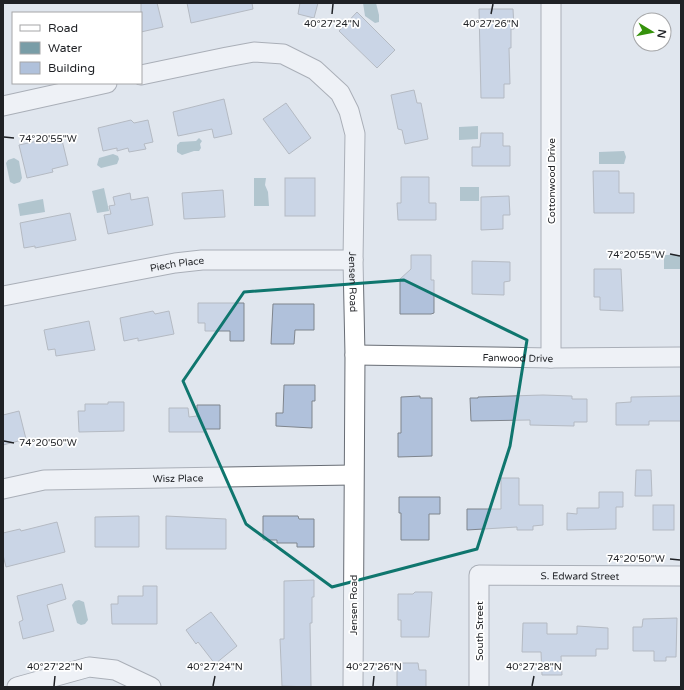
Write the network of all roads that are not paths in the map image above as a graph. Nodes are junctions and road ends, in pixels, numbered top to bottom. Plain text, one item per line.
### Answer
1 (551, 3) edge
2 (142, 75) edge
3 (102, 84) edge
4 (3, 106) edge
5 (353, 260) junction
6 (3, 296) edge
7 (355, 356) junction
8 (681, 357) edge
9 (551, 358) junction
10 (353, 475) junction
11 (3, 489) edge
12 (479, 575) joint
13 (681, 576) edge
14 (17, 687) edge
15 (151, 687) edge
16 (353, 687) edge
17 (479, 687) edge

1 - 9 street, Cottonwood Drive
2 - 5 street, Jensen Road
3 - 4 street
5 - 6 street, Piech Place
5 - 7 street, Jensen Road
7 - 9 street, Fanwood Drive
7 - 10 street, Jensen Road
8 - 9 street, Fanwood Drive
10 - 11 street, Wisz Place
10 - 16 street, Jensen Road
12 - 13 street, S. Edward Street
12 - 17 street, South Street
14 - 15 street

